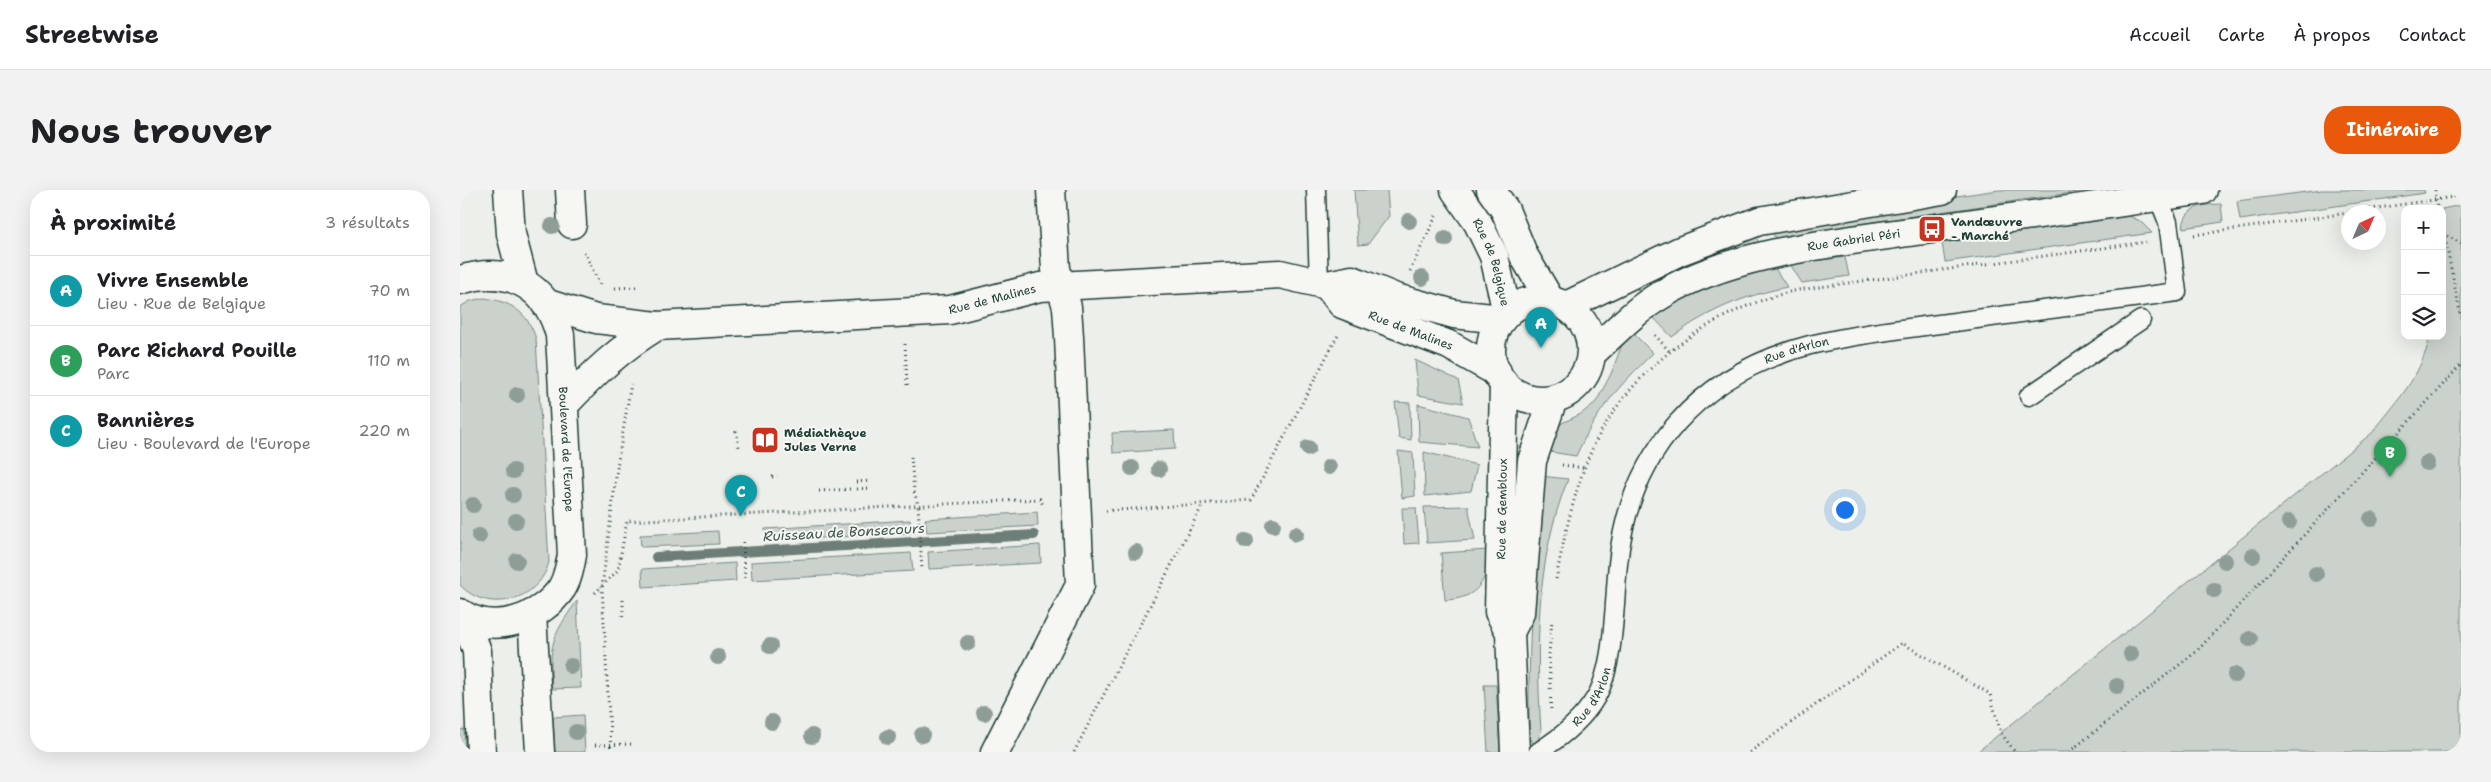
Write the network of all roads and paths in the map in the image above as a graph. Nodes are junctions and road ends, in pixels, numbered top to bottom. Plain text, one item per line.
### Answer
1 (508, 190) edge
2 (570, 190) edge
3 (1051, 190) edge
4 (1316, 190) edge
5 (1490, 190) edge
6 (1942, 190) edge
7 (2203, 190) edge
8 (2435, 190) edge
9 (2157, 194) edge
10 (2461, 196) edge
11 (1448, 200) edge
12 (2436, 200) junction
13 (2437, 205) edge
14 (2386, 207) edge
15 (2341, 214) edge
16 (572, 224) joint
17 (2446, 236) joint
18 (2170, 238) junction
19 (2461, 244) edge
20 (1406, 277) dead end
21 (460, 280) edge
22 (524, 283) junction
23 (1323, 285) junction
24 (1061, 286) junction
25 (637, 287) dead end
26 (602, 289) dead end
27 (611, 289) dead end
28 (545, 303) junction
29 (1558, 303) junction
30 (903, 313) junction
31 (1504, 316) junction
32 (2461, 317) edge
33 (2141, 320) dead end
34 (657, 326) junction
35 (1340, 331) dead end
36 (1592, 353) junction
37 (2461, 365) edge
38 (1500, 378) junction
39 (632, 379) dead end
40 (906, 385) dead end
41 (2029, 396) dead end
42 (1554, 399) junction
43 (564, 406) junction
44 (736, 431) dead end
45 (760, 432) dead end
46 (758, 446) dead end
47 (739, 447) dead end
48 (911, 457) dead end
49 (777, 476) dead end
50 (772, 477) dead end
51 (869, 481) dead end
52 (856, 482) dead end
53 (870, 488) dead end
54 (850, 489) dead end
55 (858, 489) dead end
56 (819, 491) dead end
57 (1204, 504) junction
58 (918, 505) junction
59 (1106, 510) dead end
60 (1048, 515) dead end
61 (743, 542) dead end
62 (922, 570) dead end
63 (745, 580) dead end
64 (1555, 584) dead end
65 (602, 587) junction
66 (592, 596) dead end
67 (623, 600) dead end
68 (462, 614) edge
69 (532, 614) junction
70 (623, 616) dead end
71 (1552, 619) dead end
72 (1510, 632) junction
73 (1558, 739) junction
74 (633, 744) dead end
75 (595, 745) dead end
76 (610, 745) junction
77 (481, 752) edge
78 (540, 752) edge
79 (611, 752) edge
80 (995, 752) edge
81 (1074, 752) edge
82 (1515, 752) edge
83 (1538, 752) edge
84 (1750, 752) edge
85 (2015, 752) edge
86 (2069, 752) edge

1 - 22 street
2 - 16 street
3 - 24 street
4 - 23 lane
5 - 29 street
6 - 29 street
7 - 9 street, Rue Gabriel Péri
8 - 12 path
9 - 18 lane, Rue d'Arlon
9 - 36 street, Rue Gabriel Péri
10 - 12 path
11 - 20 path
11 - 31 street, Rue de Belgique
12 - 13 path
12 - 14 path
15 - 18 path
16 - 26 path
17 - 19 path
17 - 32 path
18 - 64 path
18 - 73 lane, Rue d'Arlon
21 - 22 street, Boulevard de l'Europe
22 - 28 street, Boulevard de l'Europe
23 - 24 street, Rue de Malines
23 - 31 street, Rue de Malines
23 - 38 street, Rue de Malines
24 - 30 street, Rue de Malines
24 - 80 street
25 - 27 path
28 - 34 street, Rue de Malines
28 - 43 street, Boulevard de l'Europe
29 - 31 street
29 - 36 street
30 - 34 street, Rue de Malines
30 - 40 path
31 - 38 street
33 - 41 lane
34 - 43 street, Rue de Malines
35 - 57 path
36 - 42 street
37 - 86 path
38 - 42 street
38 - 72 street, Rue de Gembloux
39 - 65 path
42 - 72 street, Rue de Gembloux
43 - 69 street, Boulevard de l'Europe
44 - 47 path
45 - 46 path
48 - 58 path
49 - 50 path
51 - 52 path
53 - 55 path
54 - 56 path
57 - 59 path
57 - 81 path
58 - 60 path
58 - 62 path
58 - 65 path
61 - 63 path
65 - 66 path
65 - 76 path
67 - 70 path
68 - 69 street, Boulevard de l'Europe
68 - 77 street, Boulevard de l'Europe
69 - 78 street
71 - 73 path
72 - 82 street, Rue de Gembloux
73 - 83 lane
74 - 76 path
75 - 76 path
76 - 79 path
84 - 85 path

